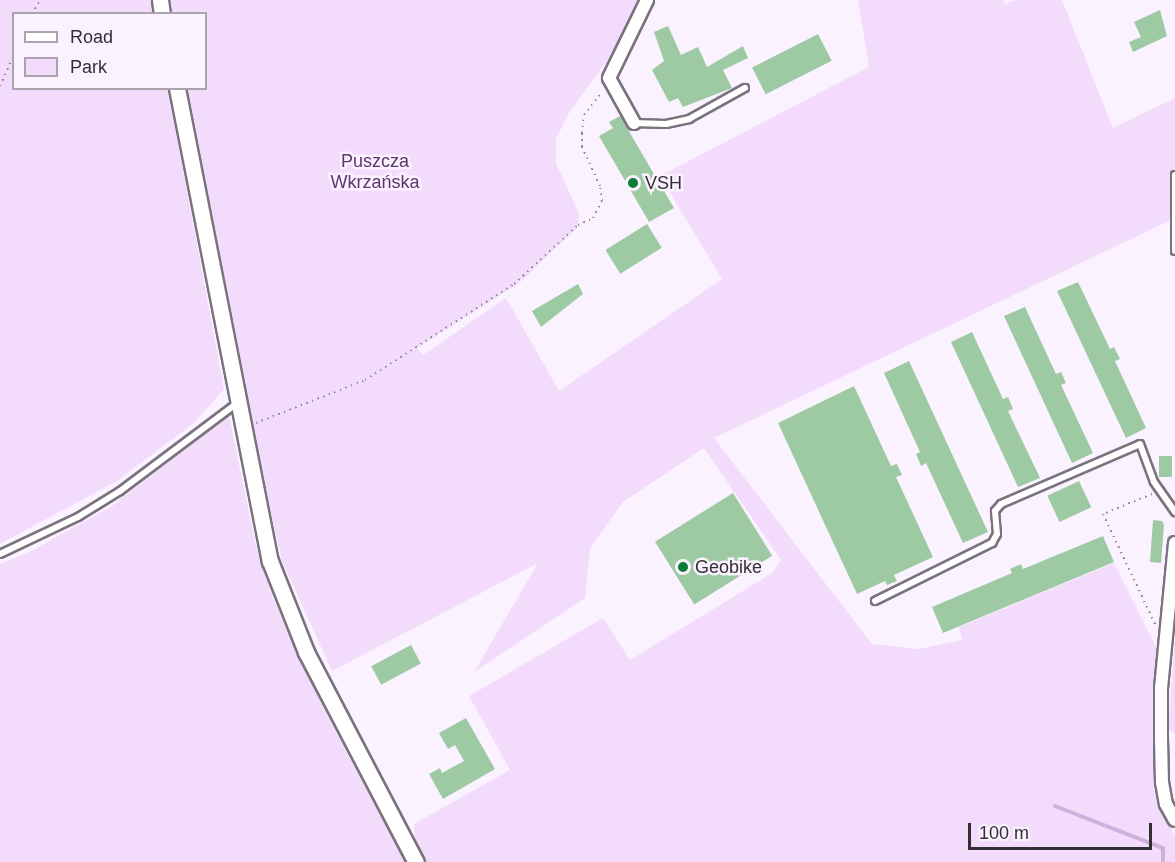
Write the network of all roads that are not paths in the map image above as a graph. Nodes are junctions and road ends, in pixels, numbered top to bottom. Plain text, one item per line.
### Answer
1 (647, 0) edge
2 (746, 88) dead end
3 (177, 90) edge
4 (634, 123) joint
5 (1175, 175) edge
6 (1174, 219) edge
7 (1175, 251) edge
8 (237, 403) junction
9 (1175, 512) edge
10 (1175, 543) edge
11 (0, 554) edge
12 (875, 601) dead end
13 (1175, 820) edge
14 (416, 862) edge

1 - 4 street
2 - 4 lane
3 - 8 street
5 - 6 lane
6 - 7 lane
8 - 11 lane
8 - 14 street
9 - 12 lane
10 - 13 street

